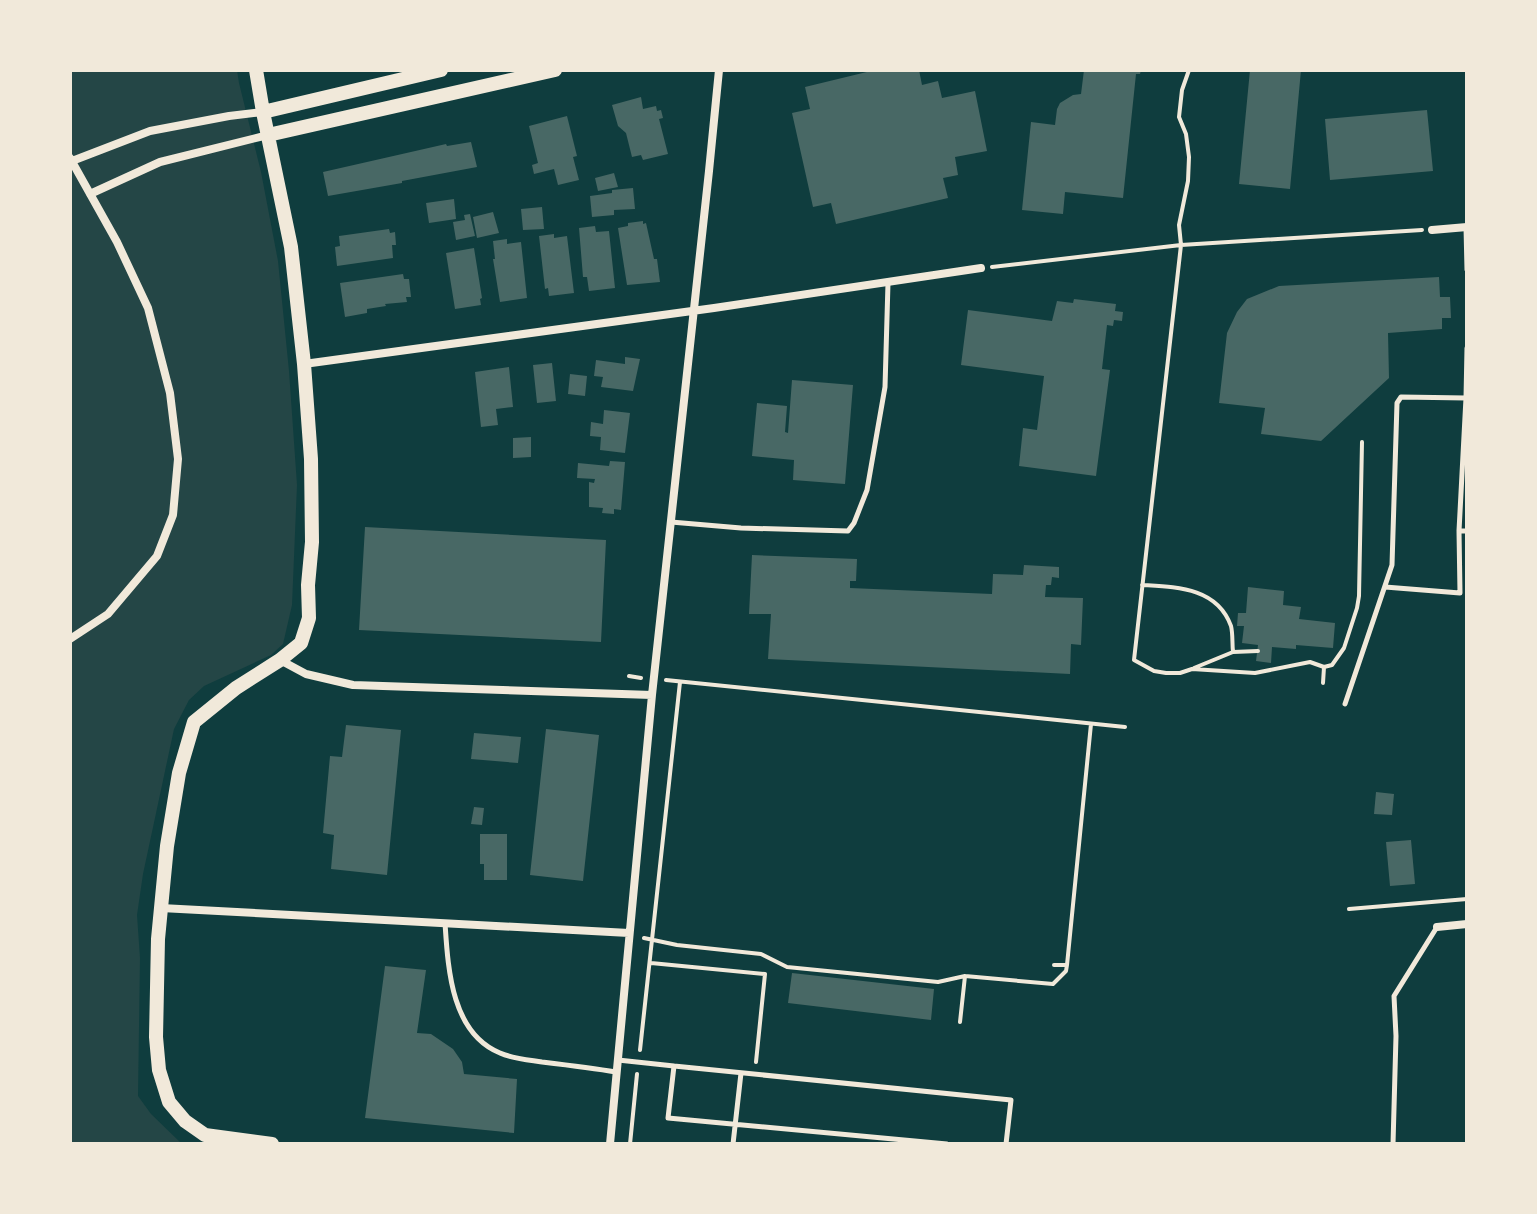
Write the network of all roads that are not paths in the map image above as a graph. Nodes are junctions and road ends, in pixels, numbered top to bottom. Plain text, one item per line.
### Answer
1 (256, 70) edge
2 (441, 70) edge
3 (555, 70) edge
4 (719, 70) edge
5 (263, 112) junction
6 (268, 135) junction
7 (71, 159) edge
8 (90, 194) junction
9 (1466, 227) edge
10 (1432, 230) road end
11 (981, 268) road end
12 (1467, 270) edge
13 (888, 282) junction
14 (695, 311) junction
15 (1467, 348) edge
16 (304, 364) junction
17 (1466, 398) edge
18 (671, 522) junction
19 (1459, 531) junction
20 (1467, 531) edge
21 (1385, 587) junction
22 (70, 639) edge
23 (280, 660) junction
24 (652, 695) junction
25 (1345, 704) dead end
26 (161, 908) junction
27 (445, 923) junction
28 (1467, 924) edge
29 (1437, 927) joint
30 (629, 938) junction
31 (618, 1060) junction
32 (674, 1066) junction
33 (617, 1072) junction
34 (741, 1073) junction
35 (736, 1124) junction
36 (272, 1144) edge
37 (610, 1144) edge
38 (733, 1144) edge
39 (947, 1144) edge
40 (1006, 1144) edge
41 (1393, 1144) edge

1 - 5 street
2 - 5 street
3 - 6 street
4 - 14 street
5 - 6 street
5 - 7 street
6 - 8 street
6 - 16 street
7 - 8 street
8 - 22 street
9 - 10 street
9 - 12 lane
11 - 13 street
13 - 14 street
13 - 18 lane
14 - 16 street
14 - 18 street
15 - 17 lane
16 - 23 street
17 - 19 lane
17 - 21 lane
18 - 24 street
19 - 20 lane
19 - 21 lane
21 - 25 lane
23 - 24 street
23 - 26 street
24 - 30 street
26 - 27 street
26 - 36 street
27 - 30 street
27 - 33 lane
28 - 29 street
29 - 41 lane
30 - 31 street
31 - 32 lane
31 - 33 street
32 - 34 lane
32 - 35 lane
33 - 37 street
34 - 35 lane
34 - 40 lane
35 - 38 lane
35 - 39 lane

